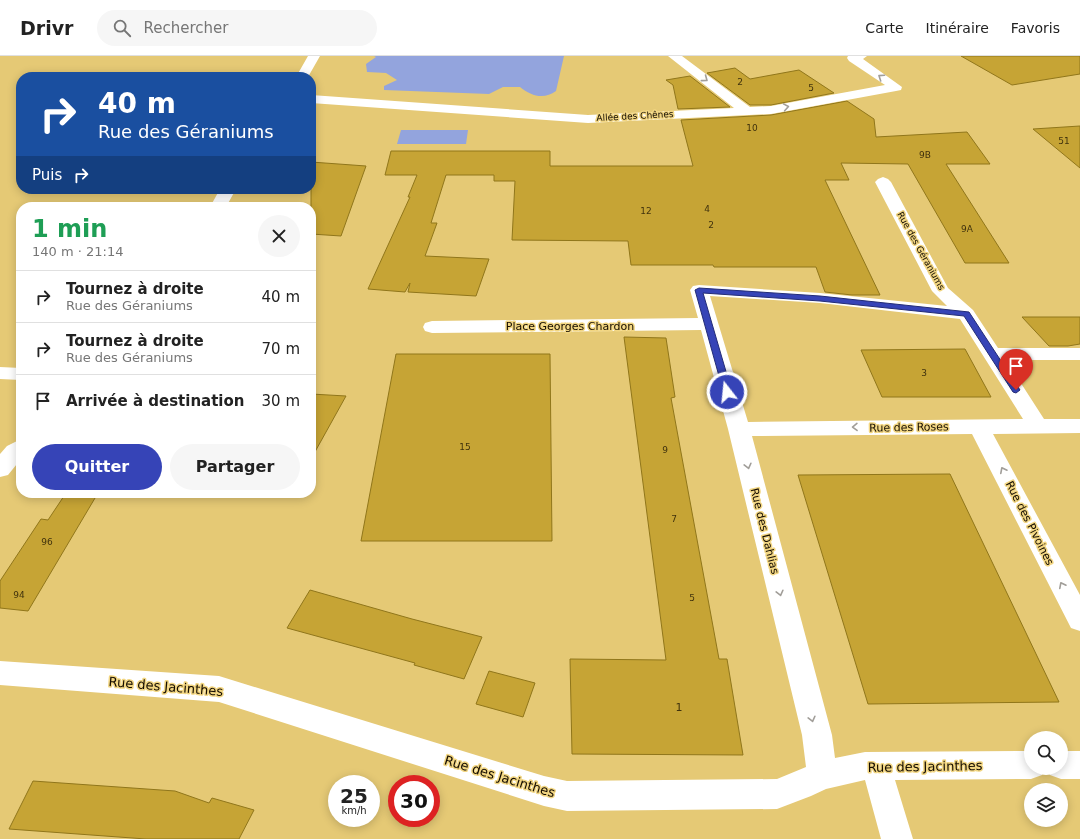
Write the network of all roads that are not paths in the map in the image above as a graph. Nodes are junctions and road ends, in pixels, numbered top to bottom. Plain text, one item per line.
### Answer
1 (314, 56) edge
2 (674, 56) edge
3 (861, 56) edge
4 (305, 72) edge
5 (316, 99) edge
6 (747, 111) junction
7 (883, 182) dead end
8 (966, 314) junction
9 (708, 324) junction
10 (432, 327) dead end
11 (994, 354) junction
12 (1080, 354) edge
13 (0, 373) edge
14 (16, 374) edge
15 (978, 426) junction
16 (1038, 426) junction
17 (1080, 426) edge
18 (739, 429) junction
19 (16, 450) edge
20 (0, 469) edge
21 (1080, 620) edge
22 (0, 673) edge
23 (1024, 765) edge
24 (1068, 765) edge
25 (1080, 765) edge
26 (876, 767) junction
27 (822, 775) junction
28 (897, 839) edge

1 - 4 street
2 -> 6 street
6 -> 3 street, Allée des Chênes
5 - 6 street, Allée des Chênes
7 - 8 street, Rue des Géraniums
8 - 9 street, Rue des Dahlias
8 - 11 street, Rue des Géraniums
9 - 10 street, Place Georges Chardon
9 - 18 street, Rue des Dahlias
11 - 12 street
11 - 16 street, Rue des Géraniums
13 - 14 street
15 - 16 street, Rue des Roses
15 -> 18 street, Rue des Roses
21 -> 15 street, Rue des Pivoines
16 - 17 street, Rue des Roses
18 -> 27 street, Rue des Dahlias
19 - 20 street
22 - 27 street, Rue des Jacinthes
23 - 26 street, Rue des Jacinthes
24 - 25 street
26 - 27 street, Rue des Jacinthes
26 - 28 street

